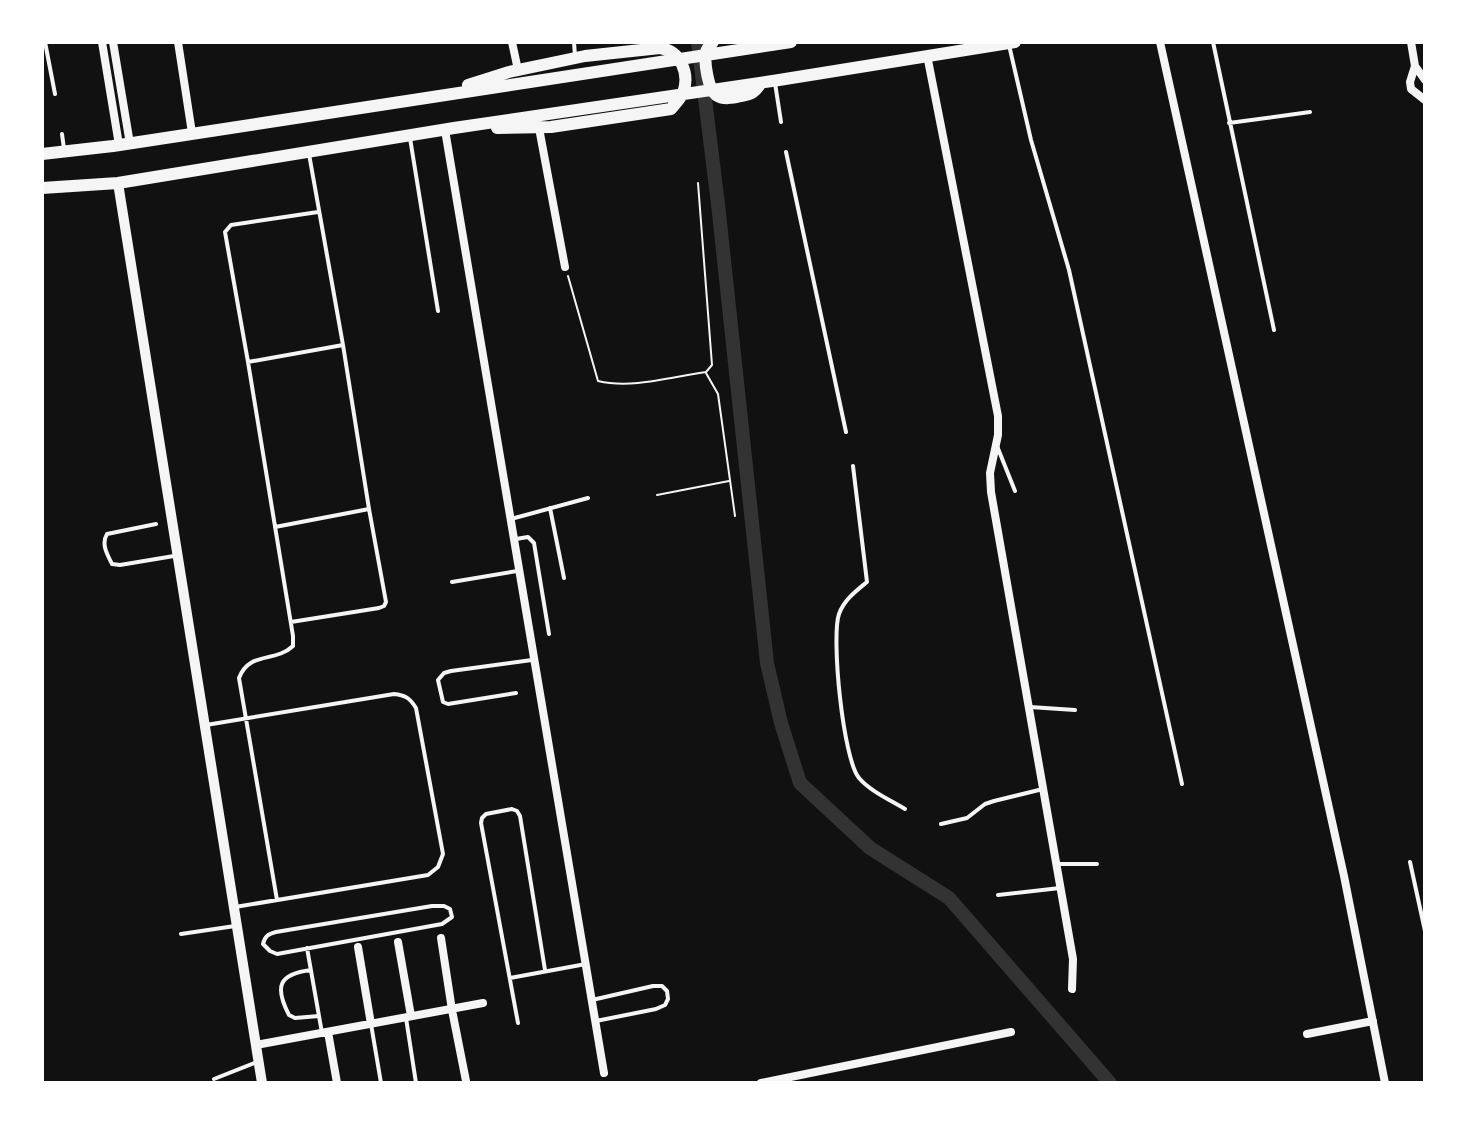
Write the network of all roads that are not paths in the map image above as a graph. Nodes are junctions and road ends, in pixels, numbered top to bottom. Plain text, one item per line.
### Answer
1 (45, 42) edge
2 (102, 42) edge
3 (113, 42) edge
4 (178, 42) edge
5 (512, 42) edge
6 (574, 42) edge
7 (713, 42) edge
8 (791, 42) edge
9 (1015, 42) edge
10 (1160, 42) edge
11 (1213, 42) edge
12 (1411, 42) edge
13 (1008, 43) edge
14 (765, 45) edge
15 (927, 55) junction
16 (575, 58) junction
17 (1415, 66) junction
18 (518, 70) junction
19 (1425, 80) edge
20 (761, 83) junction
21 (55, 94) dead end
22 (435, 96) junction
23 (1425, 100) edge
24 (1310, 112) dead end
25 (781, 122) dead end
26 (1229, 123) junction
27 (539, 128) junction
28 (450, 129) junction
29 (192, 133) junction
30 (62, 134) dead end
31 (409, 135) junction
32 (124, 144) junction
33 (65, 152) junction
34 (309, 152) junction
35 (786, 152) dead end
36 (42, 154) edge
37 (118, 183) junction
38 (42, 188) edge
39 (319, 211) junction
40 (565, 267) road end
41 (438, 311) dead end
42 (1274, 330) dead end
43 (343, 345) junction
44 (248, 362) junction
45 (846, 432) dead end
46 (996, 444) junction
47 (853, 466) dead end
48 (1015, 491) dead end
49 (588, 498) dead end
50 (550, 508) junction
51 (369, 509) junction
52 (511, 519) junction
53 (156, 524) dead end
54 (275, 527) junction
55 (514, 540) junction
56 (178, 555) junction
57 (520, 570) junction
58 (564, 578) dead end
59 (452, 582) dead end
60 (291, 622) junction
61 (549, 634) dead end
62 (535, 660) junction
63 (516, 693) dead end
64 (1028, 707) junction
65 (1075, 710) dead end
66 (247, 718) junction
67 (206, 725) junction
68 (1182, 784) dead end
69 (1043, 789) junction
70 (905, 809) dead end
71 (941, 824) dead end
72 (1410, 862) dead end
73 (1056, 864) junction
74 (1097, 864) dead end
75 (1060, 888) junction
76 (998, 895) dead end
77 (277, 900) junction
78 (234, 907) junction
79 (237, 925) junction
80 (1425, 931) edge
81 (181, 934) dead end
82 (441, 938) dead end
83 (398, 942) dead end
84 (358, 947) dead end
85 (307, 948) junction
86 (586, 964) junction
87 (311, 970) junction
88 (545, 970) junction
89 (510, 978) junction
90 (1072, 989) dead end
91 (592, 1000) junction
92 (483, 1003) dead end
93 (452, 1010) junction
94 (319, 1016) junction
95 (409, 1017) junction
96 (596, 1021) junction
97 (1373, 1021) junction
98 (518, 1023) dead end
99 (371, 1024) junction
100 (325, 1032) junction
101 (1011, 1032) dead end
102 (1307, 1034) dead end
103 (256, 1045) junction
104 (259, 1061) junction
105 (604, 1073) dead end
106 (214, 1079) dead end
107 (466, 1081) dead end
108 (262, 1083) edge
109 (337, 1083) edge
110 (381, 1083) edge
111 (416, 1083) edge
112 (761, 1083) edge
113 (1385, 1083) edge

1 - 21 lane
2 - 32 street
3 - 32 street
4 - 29 street
5 - 18 street
6 - 16 lane
7 - 20 main road
8 - 14 main road
9 - 13 main road
10 - 97 street
11 - 26 lane
12 - 17 street
13 - 15 main road
13 - 68 lane
14 - 22 main road
15 - 20 main road
15 - 46 street
16 - 18 main road
16 - 27 main road
17 - 19 street
17 - 23 street
18 - 22 main road
20 - 25 lane
20 - 28 main road
22 - 29 main road
24 - 26 lane
26 - 42 lane
27 - 28 main road
27 - 40 street
28 - 31 main road
28 - 52 street
29 - 32 main road
30 - 33 lane
31 - 34 main road
31 - 41 lane
32 - 33 main road
33 - 36 main road
34 - 37 main road
34 - 39 lane
35 - 45 lane
37 - 38 main road
37 - 56 street
39 - 43 lane
39 - 44 lane
43 - 44 lane
43 - 51 lane
44 - 54 lane
46 - 48 lane
46 - 64 street
47 - 70 lane
49 - 50 lane
50 - 52 lane
50 - 58 lane
51 - 54 lane
51 - 60 lane
52 - 55 street
53 - 56 lane
54 - 60 lane
55 - 57 street
55 - 61 lane
56 - 67 street
57 - 59 lane
57 - 62 street
60 - 66 lane
62 - 63 lane
62 - 86 street
64 - 65 lane
64 - 69 street
66 - 67 lane
66 - 77 lane
66 - 77 lane
67 - 78 street
69 - 71 lane
69 - 73 street
72 - 80 lane
73 - 74 lane
73 - 75 street
75 - 76 lane
75 - 90 street
77 - 78 lane
78 - 79 street
79 - 81 lane
79 - 103 street
82 - 93 street
83 - 95 street
84 - 99 street
85 - 85 lane
85 - 87 lane
86 - 88 lane
86 - 91 street
87 - 94 lane
87 - 94 lane
88 - 89 lane
88 - 89 lane
89 - 98 lane
91 - 96 street
91 - 96 lane
92 - 93 street
93 - 95 street
93 - 107 street
94 - 100 lane
95 - 99 street
95 - 111 lane
96 - 105 street
97 - 102 street
97 - 113 street
99 - 100 street
99 - 110 lane
100 - 103 street
100 - 109 street
101 - 112 street
103 - 104 street
104 - 106 lane
104 - 108 street

